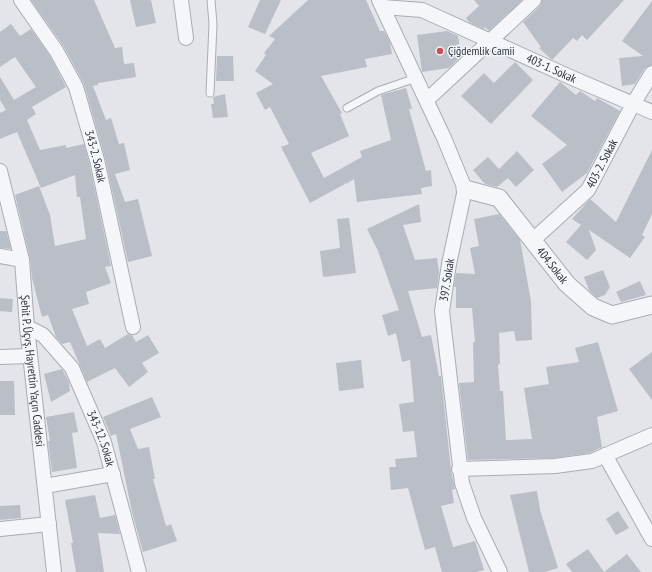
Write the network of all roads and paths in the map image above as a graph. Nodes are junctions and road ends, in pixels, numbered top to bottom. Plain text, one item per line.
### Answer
1 (21, 0) edge
2 (181, 0) edge
3 (211, 0) edge
4 (534, 0) edge
5 (381, 4) edge
6 (186, 38) dead end
7 (491, 41) junction
8 (652, 73) edge
9 (416, 78) junction
10 (210, 93) dead end
11 (427, 100) junction
12 (633, 104) junction
13 (347, 108) dead end
14 (652, 112) edge
15 (0, 171) edge
16 (465, 189) junction
17 (533, 240) junction
18 (0, 256) edge
19 (22, 260) junction
20 (652, 305) edge
21 (27, 327) junction
22 (132, 327) dead end
23 (30, 356) junction
24 (0, 357) edge
25 (652, 435) edge
26 (606, 455) junction
27 (460, 469) junction
28 (113, 474) junction
29 (44, 486) junction
30 (49, 524) junction
31 (0, 529) edge
32 (652, 539) edge
33 (54, 572) edge
34 (139, 572) edge
35 (500, 572) edge

1 - 22 street, 343-2. Sokak
2 - 6 street
3 - 10 lane
4 - 7 street
5 - 7 street, 403-1. Sokak
5 - 9 street
7 - 11 street
7 - 12 street, 403-1. Sokak
8 - 12 street, 403-2. Sokak
9 - 11 street
9 - 13 lane
11 - 16 street
12 - 14 street, 403-1. Sokak
12 - 17 street, 403-2. Sokak
15 - 19 street, Şehit P. Üçvş. Hayrettin Yaçın Caddesi
16 - 17 street, 404.Sokak
16 - 27 street, 397. Sokak
17 - 20 street, 404.Sokak
18 - 19 street
19 - 21 street, Şehit P. Üçvş. Hayrettin Yaçın Caddesi
21 - 23 street, Şehit P. Üçvş. Hayrettin Yaçın Caddesi
21 - 28 street, 343-12. Sokak
23 - 24 street
23 - 29 street, Şehit P. Üçvş. Hayrettin Yaçın Caddesi
25 - 26 street
26 - 27 street
26 - 32 street
27 - 35 street, 397. Sokak
28 - 29 street
28 - 34 street, 343-12. Sokak
29 - 30 street, Şehit P. Üçvş. Hayrettin Yaçın Caddesi
30 - 31 street
30 - 33 street, Şehit P. Üçvş. Hayrettin Yaçın Caddesi

